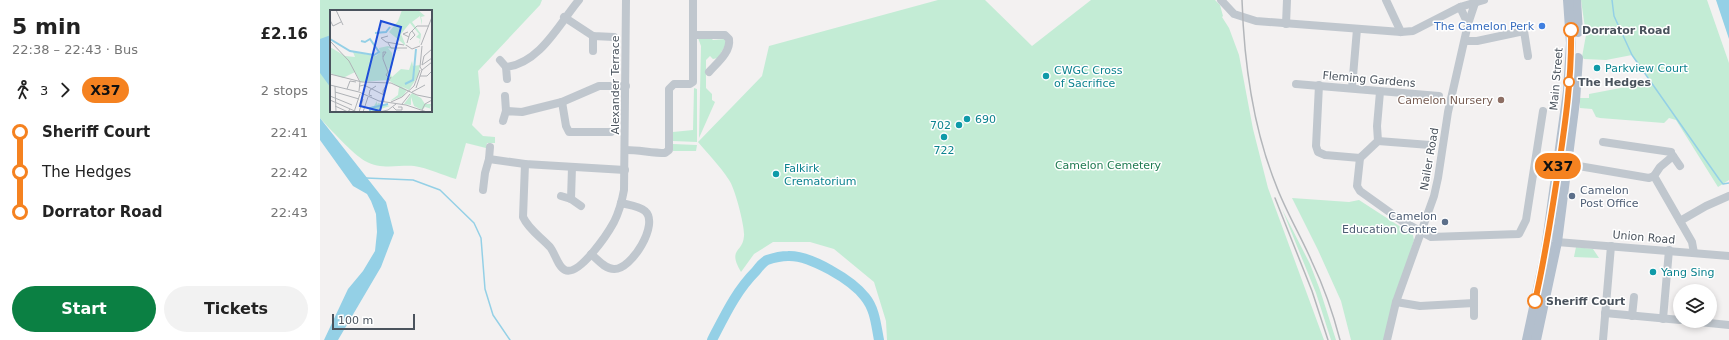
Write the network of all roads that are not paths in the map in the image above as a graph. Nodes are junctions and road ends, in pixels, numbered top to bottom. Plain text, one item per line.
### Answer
1 (579, 0) edge
2 (626, 0) edge
3 (693, 0) edge
4 (1221, 0) edge
5 (1287, 0) edge
6 (1386, 0) edge
7 (1484, 0) edge
8 (1562, 0) edge
9 (1568, 0) edge
10 (1576, 0) edge
11 (1476, 1) edge
12 (1460, 7) junction
13 (564, 17) junction
14 (1286, 24) junction
15 (1468, 24) junction
16 (1357, 29) junction
17 (1401, 32) junction
18 (1571, 32) junction
19 (693, 35) junction
20 (593, 36) junction
21 (614, 37) dead end
22 (1465, 41) junction
23 (593, 51) dead end
24 (1528, 56) dead end
25 (500, 60) dead end
26 (506, 67) junction
27 (711, 67) dead end
28 (507, 79) dead end
29 (1296, 84) dead end
30 (626, 86) junction
31 (1319, 86) junction
32 (1352, 88) junction
33 (1380, 92) junction
34 (505, 96) dead end
35 (1439, 96) dead end
36 (562, 102) junction
37 (506, 111) junction
38 (1543, 111) dead end
39 (503, 121) dead end
40 (611, 132) dead end
41 (1378, 141) junction
42 (1603, 142) dead end
43 (1430, 144) dead end
44 (490, 147) dead end
45 (626, 150) junction
46 (1669, 152) junction
47 (1360, 158) junction
48 (489, 159) junction
49 (525, 164) junction
50 (1572, 165) junction
51 (572, 166) junction
52 (1680, 166) dead end
53 (625, 170) junction
54 (1654, 176) junction
55 (483, 190) dead end
56 (561, 196) dead end
57 (1729, 196) edge
58 (571, 199) junction
59 (621, 203) junction
60 (581, 206) dead end
61 (1680, 221) junction
62 (1420, 232) junction
63 (1557, 242) junction
64 (1611, 246) junction
65 (1669, 250) junction
66 (1694, 253) junction
67 (591, 254) junction
68 (1545, 256) junction
69 (1729, 256) edge
70 (1474, 291) dead end
71 (1634, 297) dead end
72 (1396, 302) junction
73 (1474, 303) junction
74 (1605, 313) junction
75 (1474, 316) dead end
76 (1632, 316) junction
77 (1663, 319) junction
78 (1673, 320) edge
79 (1717, 324) edge
80 (1729, 325) edge
81 (1387, 340) edge
82 (1526, 340) edge
83 (1536, 340) edge
84 (1603, 340) edge

1 - 13 street
2 - 30 street, Alexander Terrace
3 - 19 street
4 - 14 street
5 - 14 street
6 - 17 street
7 - 11 street
8 - 18 main road
9 - 18 main road, Main Street
10 - 50 main road, Main Street
11 - 12 street
11 - 15 street, Nailer Road
12 - 15 street
12 - 17 street
13 - 20 street
13 - 26 street
14 - 16 street
15 - 22 street, Nailer Road
16 - 17 street
16 - 32 street
18 - 68 main road, Main Street
19 - 27 street
19 - 45 street
20 - 21 street
20 - 23 street
22 - 24 street
22 - 62 street, Nailer Road
25 - 26 street
26 - 28 street
29 - 31 street, Fleming Gardens
30 - 36 street
30 - 45 street, Alexander Terrace
31 - 32 street, Fleming Gardens
31 - 47 street
32 - 33 street, Fleming Gardens
33 - 35 street, Fleming Gardens
33 - 41 street
34 - 37 street
36 - 37 street
36 - 40 street
37 - 39 street
38 - 62 street
41 - 43 street
41 - 47 street
42 - 46 street
44 - 48 street
45 - 53 street, Alexander Terrace
46 - 52 street
46 - 54 street
47 - 62 street
48 - 49 street
48 - 55 street
49 - 51 street
49 - 67 street, Alexander Terrace
50 - 54 street
50 - 63 main road, Main Street
51 - 53 street
51 - 58 street
53 - 59 street, Alexander Terrace
54 - 61 street
56 - 58 street
57 - 61 street
58 - 60 street
59 - 67 street, Alexander Terrace
59 - 67 street
61 - 66 street
62 - 72 street, Nailer Road
63 - 64 street, Union Road
63 - 68 main road, Main Street
63 - 83 main road, Main Street
64 - 65 street, Union Road
64 - 74 street
65 - 66 street, Union Road
65 - 77 street
66 - 69 street, Union Road
68 - 82 main road, Main Street
70 - 73 street
71 - 76 street
72 - 73 street
72 - 81 street, Nailer Road
73 - 75 street
74 - 76 street
74 - 84 street
76 - 77 street
77 - 78 street
79 - 80 street

